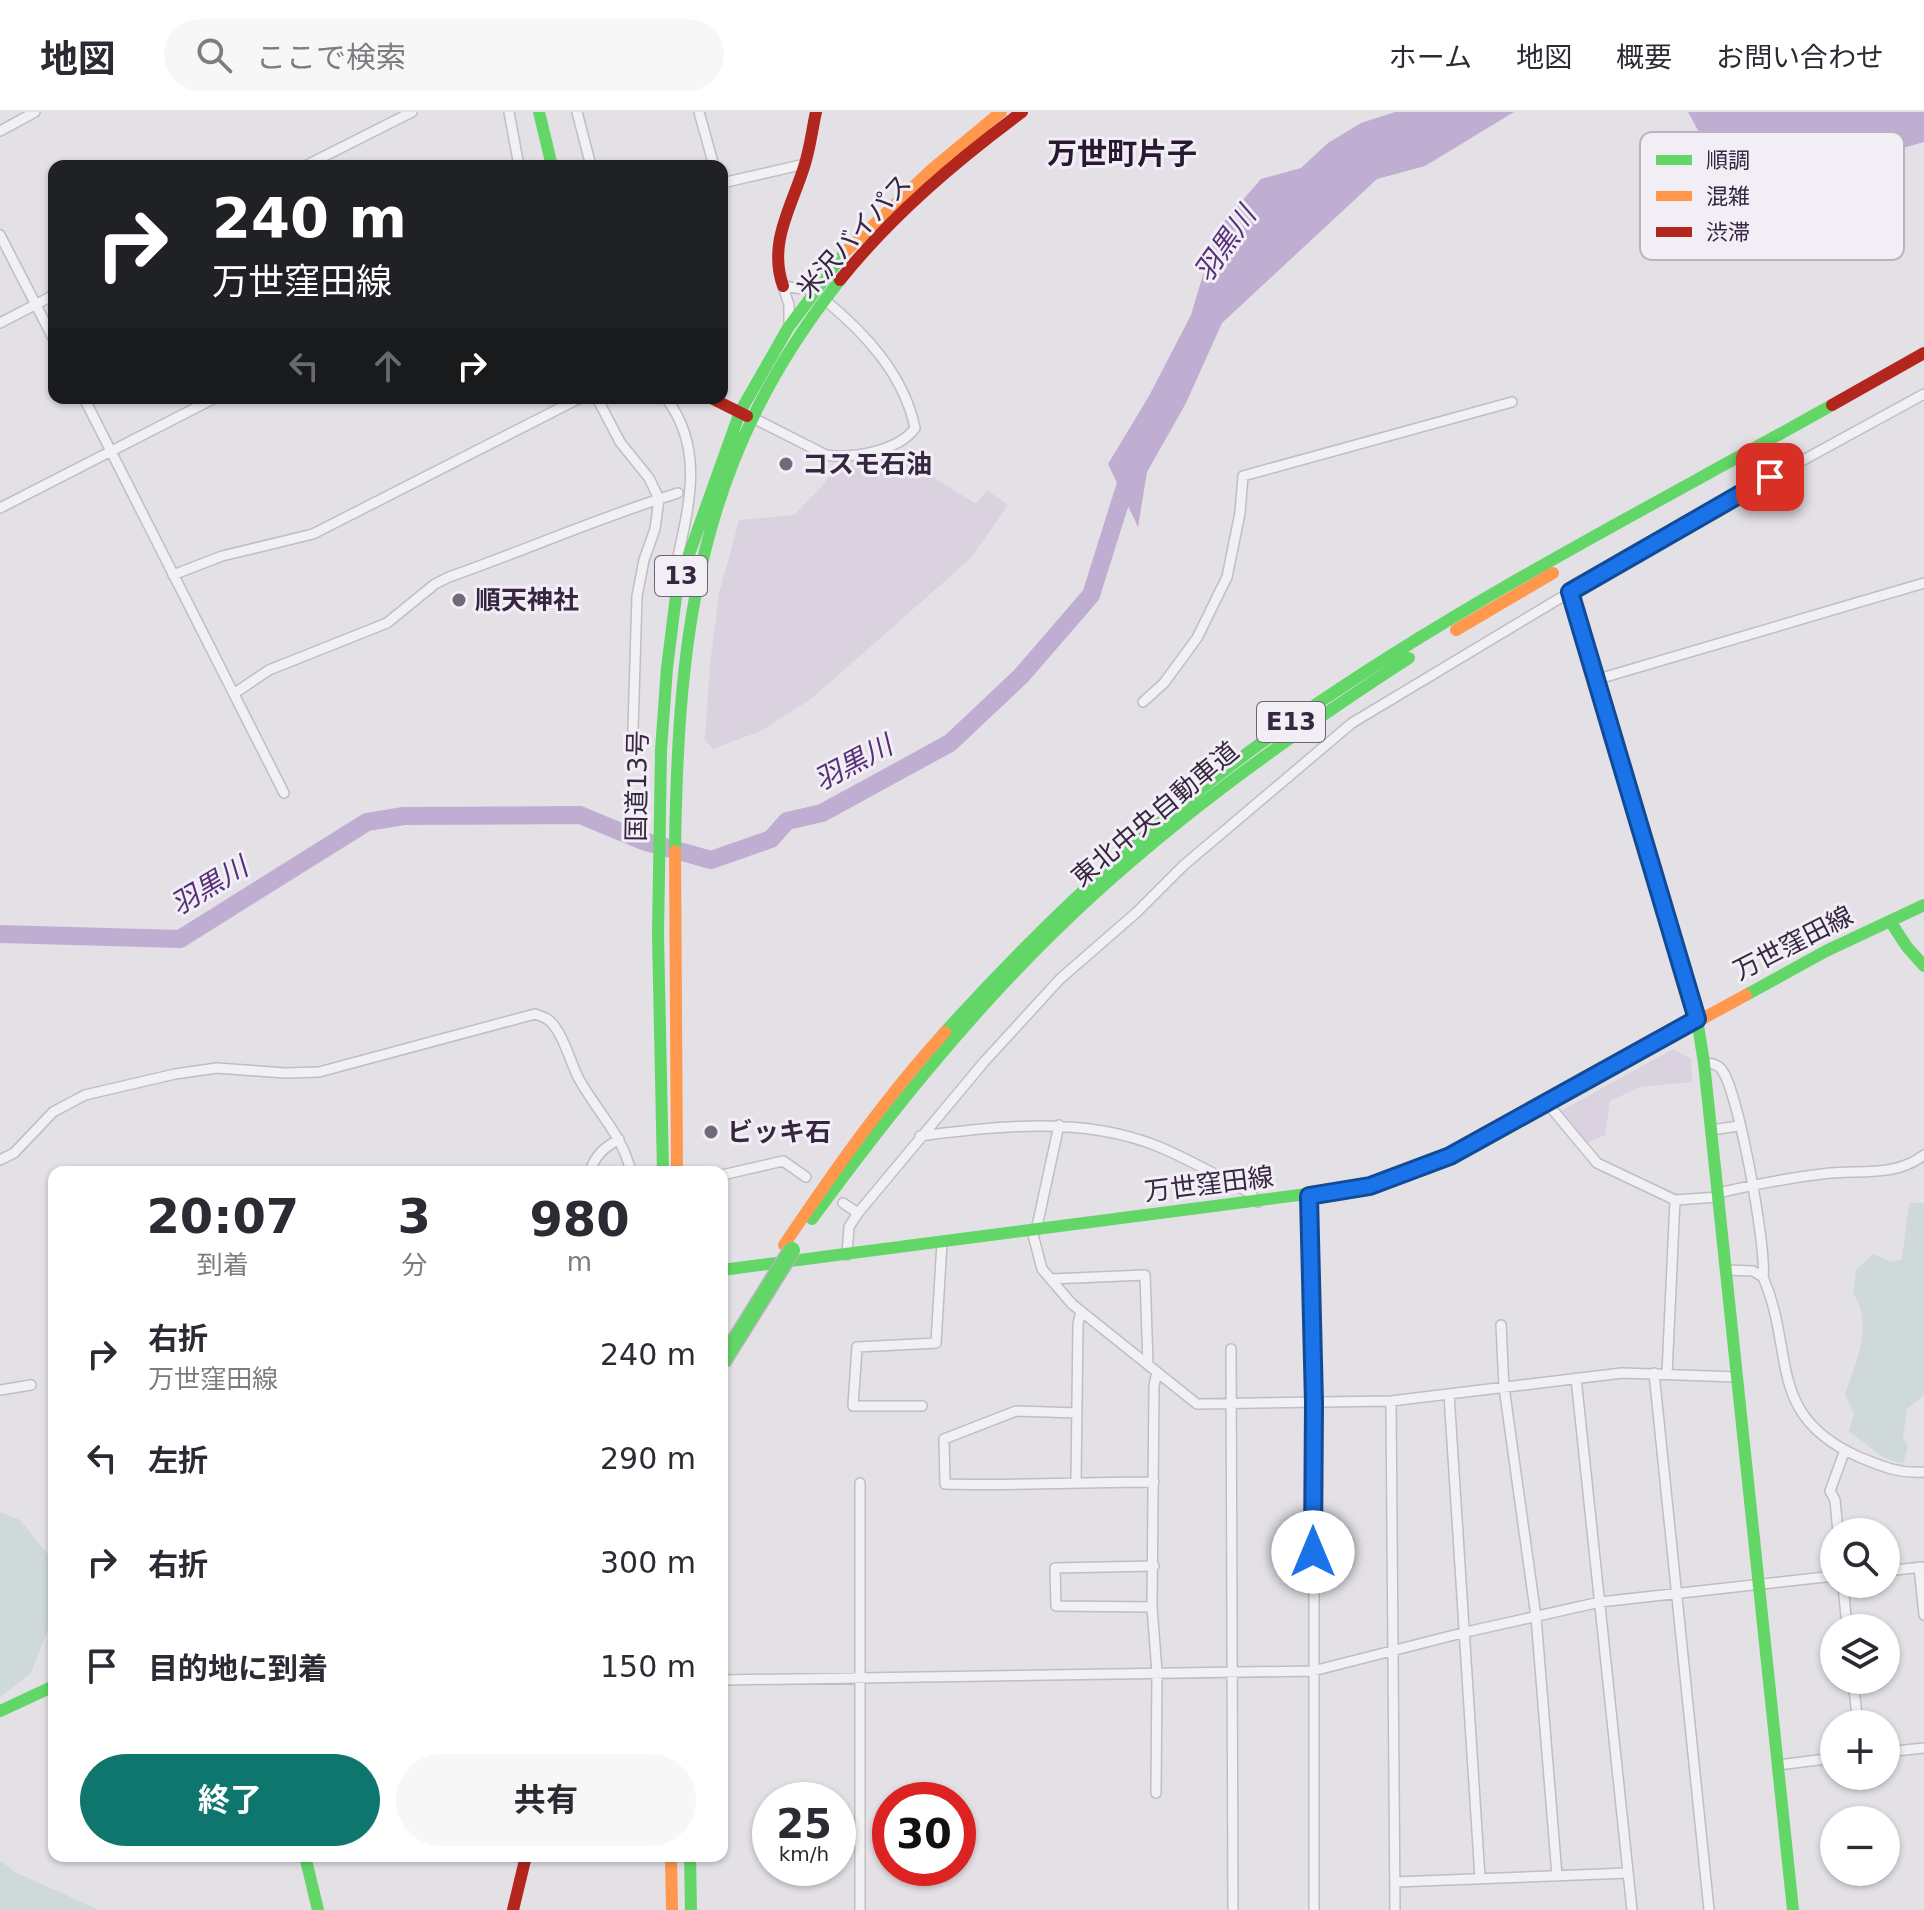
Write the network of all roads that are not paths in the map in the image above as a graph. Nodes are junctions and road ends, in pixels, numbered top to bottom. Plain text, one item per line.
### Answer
1 (35, 112) edge
2 (412, 112) edge
3 (509, 112) edge
4 (539, 112) edge
5 (577, 112) edge
6 (699, 112) edge
7 (816, 112) edge
8 (1001, 112) edge
9 (1022, 112) edge
10 (0, 131) edge
11 (317, 160) edge
12 (518, 160) edge
13 (551, 160) edge
14 (589, 160) edge
15 (712, 160) edge
16 (805, 164) junction
17 (728, 182) edge
18 (0, 235) edge
19 (783, 286) junction
20 (822, 292) junction
21 (48, 298) edge
22 (36, 305) junction
23 (0, 323) edge
24 (48, 328) edge
25 (788, 328) junction
26 (1924, 353) edge
27 (1924, 364) edge
28 (1924, 394) edge
29 (1512, 402) dead end
30 (87, 404) edge
31 (203, 404) edge
32 (568, 404) edge
33 (600, 404) edge
34 (669, 404) edge
35 (724, 404) edge
36 (747, 415) junction
37 (112, 451) junction
38 (678, 493) dead end
39 (659, 499) junction
40 (0, 508) edge
41 (173, 575) junction
42 (1924, 583) edge
43 (1570, 592) junction
44 (674, 607) junction
45 (1595, 680) junction
46 (235, 693) junction
47 (1143, 702) dead end
48 (633, 729) dead end
49 (669, 750) junction
50 (284, 793) dead end
51 (1924, 905) edge
52 (1890, 921) junction
53 (666, 935) junction
54 (1924, 966) edge
55 (1697, 1019) junction
56 (1704, 1063) junction
57 (1547, 1103) junction
58 (1059, 1125) junction
59 (1739, 1126) junction
60 (1711, 1130) junction
61 (920, 1136) junction
62 (619, 1139) junction
63 (1924, 1155) edge
64 (0, 1160) edge
65 (592, 1166) edge
66 (630, 1166) edge
67 (663, 1166) edge
68 (677, 1166) edge
69 (728, 1174) edge
70 (806, 1177) dead end
71 (1753, 1185) junction
72 (1718, 1195) junction
73 (1309, 1196) junction
74 (1675, 1200) junction
75 (1258, 1202) junction
76 (843, 1203) dead end
77 (858, 1213) junction
78 (1034, 1231) junction
79 (942, 1243) junction
80 (788, 1247) junction
81 (847, 1255) junction
82 (728, 1269) edge
83 (1726, 1270) junction
84 (1763, 1277) junction
85 (1051, 1279) junction
86 (1081, 1311) junction
87 (1501, 1325) dead end
88 (728, 1335) edge
89 (1231, 1349) dead end
90 (728, 1352) edge
91 (1148, 1364) junction
92 (1157, 1372) junction
93 (1654, 1373) junction
94 (1667, 1374) junction
95 (1737, 1377) junction
96 (1576, 1378) junction
97 (31, 1385) dead end
98 (1504, 1387) junction
99 (0, 1390) edge
100 (1449, 1394) junction
101 (1391, 1401) junction
102 (1231, 1402) junction
103 (1314, 1403) junction
104 (922, 1406) dead end
105 (1077, 1413) junction
106 (1845, 1450) junction
107 (1924, 1472) edge
108 (1076, 1481) junction
109 (1154, 1482) junction
110 (860, 1483) dead end
111 (1837, 1518) edge
112 (1154, 1566) junction
113 (1922, 1567) edge
114 (1900, 1569) edge
115 (1820, 1577) edge
116 (1759, 1584) junction
117 (1676, 1592) junction
118 (1600, 1602) junction
119 (1152, 1607) junction
120 (1924, 1615) edge
121 (1536, 1617) junction
122 (1466, 1632) junction
123 (1393, 1651) junction
124 (1313, 1671) junction
125 (1157, 1672) junction
126 (1233, 1672) junction
127 (858, 1677) junction
128 (728, 1680) edge
129 (48, 1689) edge
130 (0, 1711) edge
131 (1924, 1748) edge
132 (1900, 1751) edge
133 (1820, 1760) edge
134 (1778, 1765) junction
135 (1156, 1793) dead end
136 (306, 1862) edge
137 (515, 1862) edge
138 (525, 1862) edge
139 (671, 1862) edge
140 (690, 1862) edge
141 (1628, 1873) junction
142 (1557, 1876) junction
143 (1480, 1878) junction
144 (1395, 1882) junction
145 (318, 1910) edge
146 (504, 1910) edge
147 (513, 1910) edge
148 (672, 1910) edge
149 (691, 1910) edge
150 (860, 1910) edge
151 (1233, 1910) edge
152 (1314, 1910) edge
153 (1395, 1910) edge
154 (1632, 1910) edge
155 (1709, 1910) edge
156 (1793, 1910) edge

1 - 10 street
2 - 11 street
3 - 12 street
4 - 13 main road
5 - 14 street
6 - 15 street
7 - 16 main road
8 - 20 main road, 米沢バイパス / 13
9 - 20 main road, 米沢バイパス / 13
16 - 17 street
16 - 19 main road
18 - 22 street
19 - 20 street
19 - 25 street
20 - 25 main road, 米沢バイパス / 13
20 - 36 main road, 米沢バイパス / 13
20 - 36 street
21 - 22 street
22 - 23 street
22 - 24 street
25 - 36 main road, 米沢バイパス / 13
26 - 80 main road, 東北中央自動車道 / E13
27 - 80 main road, 東北中央自動車道 / E13
28 - 43 street
29 - 47 street
30 - 37 street
31 - 37 street
32 - 41 street
33 - 39 street
34 - 44 street
35 - 36 main road
36 - 44 main road, 国道13号 / 13
36 - 49 main road, 国道13号 / 13
37 - 40 street
37 - 41 street
38 - 39 street
39 - 46 street
39 - 48 street
41 - 46 street
42 - 45 street
43 - 45 street
43 - 61 street
44 - 49 main road, 国道13号 / 13
45 - 55 street
46 - 50 street
49 - 53 main road, 国道13号 / 13
51 - 52 main road, 万世窪田線
52 - 54 main road
52 - 55 main road, 万世窪田線
53 - 67 main road, 国道13号 / 13
53 - 68 main road, 国道13号 / 13
55 - 56 main road
55 - 57 main road, 万世窪田線
56 - 59 street
56 - 60 main road
57 - 73 main road, 万世窪田線
57 - 74 street
58 - 61 street
58 - 75 street
58 - 78 street
59 - 60 street
59 - 71 street
60 - 72 main road
61 - 77 street
62 - 64 street
62 - 65 street
62 - 66 street
63 - 71 street
69 - 70 street
71 - 72 street
71 - 84 street
72 - 74 street
72 - 83 main road
73 - 75 main road, 万世窪田線
73 - 103 street
74 - 94 street
75 - 78 main road, 万世窪田線
76 - 77 street
77 - 81 street
78 - 79 main road, 万世窪田線
78 - 85 street
79 - 81 main road, 万世窪田線
79 - 104 street
80 - 88 main road, 東北中央自動車道 / E13
80 - 90 main road, 東北中央自動車道 / E13, bridge
81 - 82 main road, 万世窪田線
83 - 84 street
83 - 95 main road
84 - 106 street
85 - 86 street
85 - 91 street
86 - 91 street
86 - 105 street
87 - 98 street
89 - 102 street
91 - 92 street
92 - 102 street
92 - 109 street
93 - 94 street
93 - 96 street
93 - 117 street
94 - 95 street
95 - 116 main road
96 - 98 street
96 - 118 street
97 - 99 street
98 - 100 street
98 - 121 street
100 - 101 street
100 - 122 street
101 - 103 street
101 - 123 street
102 - 103 street
102 - 126 street
103 - 124 street
105 - 108 street
105 - 108 street
106 - 107 street
106 - 111 street
108 - 109 street
109 - 112 street
110 - 127 street
112 - 119 street
112 - 119 street
113 - 114 street
113 - 120 street
115 - 116 street
116 - 117 street
116 - 134 main road
117 - 118 street
117 - 155 street
118 - 121 street
118 - 141 street
119 - 125 street
121 - 122 street
121 - 142 street
122 - 123 street
122 - 143 street
123 - 124 street
123 - 144 street
124 - 126 street
124 - 152 street
125 - 126 street
125 - 127 street
125 - 135 street
126 - 151 street
127 - 128 street
127 - 150 street
129 - 130 main road
131 - 132 street
133 - 134 street
134 - 156 main road
136 - 145 main road
137 - 146 main road
138 - 147 main road
139 - 148 main road
140 - 149 main road
141 - 142 street
141 - 154 street
142 - 143 street
143 - 144 street
144 - 153 street

